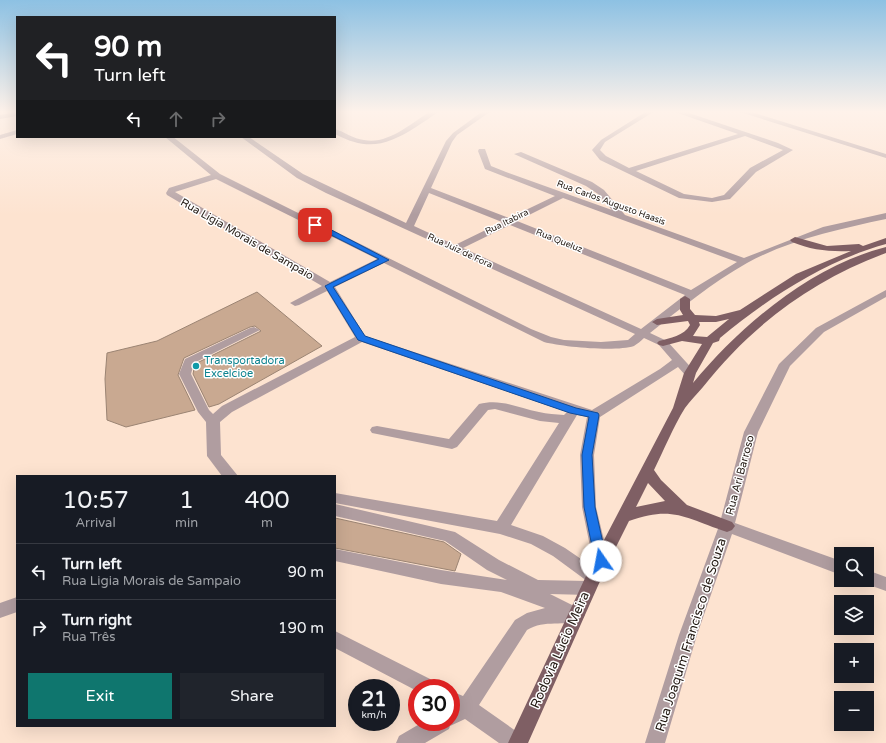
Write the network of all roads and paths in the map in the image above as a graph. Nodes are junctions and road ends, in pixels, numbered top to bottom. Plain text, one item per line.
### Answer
1 (180, 146) edge
2 (256, 146) edge
3 (447, 146) edge
4 (598, 146) edge
5 (708, 146) edge
6 (780, 146) edge
7 (852, 146) edge
8 (482, 151) dead end
9 (518, 154) dead end
10 (886, 156) edge
11 (630, 170) junction
12 (217, 176) junction
13 (427, 189) junction
14 (561, 196) junction
15 (886, 216) edge
16 (622, 218) junction
17 (510, 221) junction
18 (409, 227) junction
19 (795, 240) junction
20 (886, 241) edge
21 (872, 245) junction
22 (454, 249) junction
23 (886, 250) edge
24 (385, 260) junction
25 (744, 261) junction
26 (329, 286) junction
27 (794, 294) junction
28 (689, 296) junction
29 (884, 296) edge
30 (295, 303) dead end
31 (744, 312) junction
32 (693, 319) junction
33 (657, 322) junction
34 (254, 330) dead end
35 (643, 333) junction
36 (362, 338) junction
37 (682, 338) junction
38 (709, 341) junction
39 (663, 343) junction
40 (678, 361) junction
41 (690, 373) junction
42 (679, 408) junction
43 (571, 415) junction
44 (594, 415) junction
45 (213, 421) junction
46 (378, 430) dead end
47 (648, 472) junction
48 (230, 475) edge
49 (336, 498) edge
50 (681, 508) junction
51 (336, 510) edge
52 (624, 518) junction
53 (726, 526) junction
54 (501, 528) junction
55 (336, 554) edge
56 (601, 561) junction
57 (834, 565) edge
58 (874, 580) edge
59 (591, 583) junction
60 (886, 584) edge
61 (16, 604) edge
62 (0, 611) edge
63 (576, 615) junction
64 (336, 640) edge
65 (412, 679) edge
66 (460, 703) edge
67 (460, 710) edge
68 (427, 731) edge
69 (406, 743) edge
70 (517, 743) edge
71 (655, 743) edge

1 - 12 street
2 - 18 street, Rua Juiz de Fora
3 - 13 street
4 - 11 street
5 - 11 street
6 - 11 street
7 - 10 street
8 - 14 street, Rua Carlos Augusto Haasis
9 - 16 street
12 - 24 street
12 - 26 street, Rua Ligia Morais de Sampaio
13 - 17 street, Rua Queluz
13 - 18 street
14 - 16 street, Rua Carlos Augusto Haasis
14 - 17 street, Rua Itabira
15 - 19 street
16 - 25 street, Rua Carlos Augusto Haasis
17 - 22 street, Rua Itabira
17 - 28 street, Rua Queluz
18 - 22 street, Rua Juiz de Fora
19 - 21 main road
19 - 25 street
20 - 21 main road, Rodovia Lúcio Meira
21 - 31 main road, Rodovia Lúcio Meira
22 - 35 street, Rua Juiz de Fora
23 - 27 main road, Rodovia Lúcio Meira
24 - 26 street
24 - 35 street
25 - 28 street
26 - 30 street
26 - 36 street, Rua Ligia Morais de Sampaio
27 - 38 main road
27 - 42 main road, Rodovia Lúcio Meira
28 - 32 main road
28 - 33 street
29 - 53 street, Rua Ari Barroso
31 - 32 main road
31 - 38 main road, Rodovia Lúcio Meira
32 - 33 main road
32 - 37 main road
33 - 35 street
34 - 45 street
35 - 39 street, Rua Juiz de Fora
36 - 43 street
36 - 45 street
37 - 38 main road
37 - 39 main road
38 - 41 main road, Rodovia Lúcio Meira
39 - 40 street, Rua Juiz de Fora
40 - 41 street, Rua Juiz de Fora
40 - 44 street
41 - 42 main road, Rodovia Lúcio Meira
42 - 47 main road, Rodovia Lúcio Meira
43 - 44 street
43 - 46 street
43 - 54 street
44 - 56 street
45 - 48 street
47 - 50 main road
47 - 52 main road, Rodovia Lúcio Meira
49 - 54 street
50 - 52 main road
50 - 53 main road
51 - 59 street
52 - 56 main road, Rodovia Lúcio Meira
53 - 57 street
53 - 71 street, Rua Joaquim Francisco de Souza
54 - 59 street
55 - 63 street
56 - 59 main road, Rodovia Lúcio Meira
58 - 60 street
59 - 63 main road, Rodovia Lúcio Meira
61 - 62 street
63 - 66 street
63 - 70 main road, Rodovia Lúcio Meira
64 - 65 street
67 - 70 street
68 - 69 street

